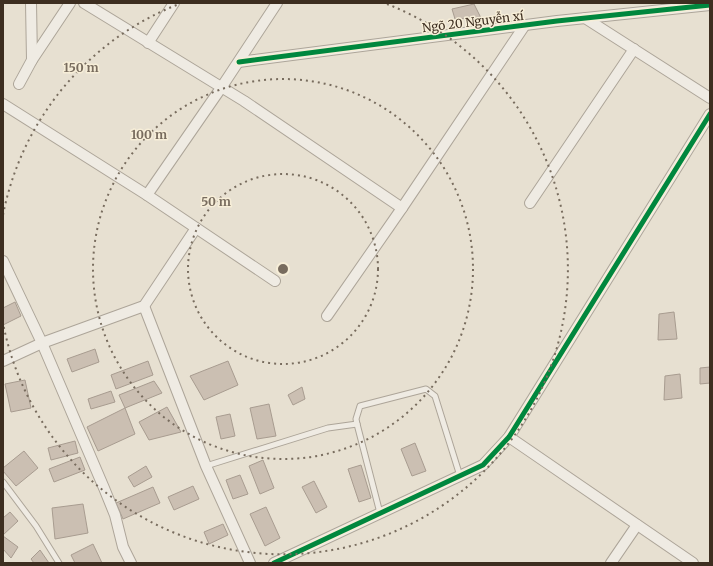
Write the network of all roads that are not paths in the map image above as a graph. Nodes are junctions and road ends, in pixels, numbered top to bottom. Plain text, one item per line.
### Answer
1 (31, 3) edge
2 (70, 3) edge
3 (84, 3) edge
4 (174, 3) edge
5 (277, 3) edge
6 (710, 5) edge
7 (668, 6) edge
8 (585, 18) junction
9 (525, 25) junction
10 (148, 43) junction
11 (634, 49) junction
12 (32, 60) junction
13 (239, 62) junction
14 (19, 84) dead end
15 (221, 88) junction
16 (710, 98) edge
17 (3, 104) edge
18 (710, 114) edge
19 (147, 195) junction
20 (530, 203) dead end
21 (402, 208) junction
22 (196, 228) junction
23 (3, 261) edge
24 (275, 281) dead end
25 (144, 306) junction
26 (327, 316) dead end
27 (42, 343) junction
28 (3, 361) edge
29 (357, 424) junction
30 (509, 437) junction
31 (206, 466) junction
32 (460, 476) junction
33 (3, 482) edge
34 (380, 513) junction
35 (637, 525) junction
36 (59, 563) edge
37 (131, 563) edge
38 (250, 563) edge
39 (274, 563) edge
40 (611, 563) edge
41 (693, 563) edge

1 - 12 street
2 - 12 street
3 - 10 street
4 - 10 street
5 - 13 street
6 - 7 street, Ngõ 20 Nguyễn xí
7 - 8 street, Ngõ 20 Nguyễn xí
8 - 9 street, Ngõ 20 Nguyễn xí
8 - 11 street
9 - 13 street, Ngõ 20 Nguyễn xí
9 - 21 street
10 - 15 street
11 - 16 street
11 - 20 street
12 - 14 street
13 - 15 street
15 - 19 street
15 - 21 street
17 - 19 street
18 - 30 street
19 - 22 street
21 - 26 street
22 - 24 street
22 - 25 street
23 - 27 street
25 - 27 street
25 - 31 street
27 - 28 street
27 - 37 street
29 - 31 lane
29 - 32 lane
29 - 34 lane
30 - 32 street
30 - 35 street
31 - 38 street
32 - 34 street
33 - 36 lane
34 - 39 street
35 - 40 street
35 - 41 street

